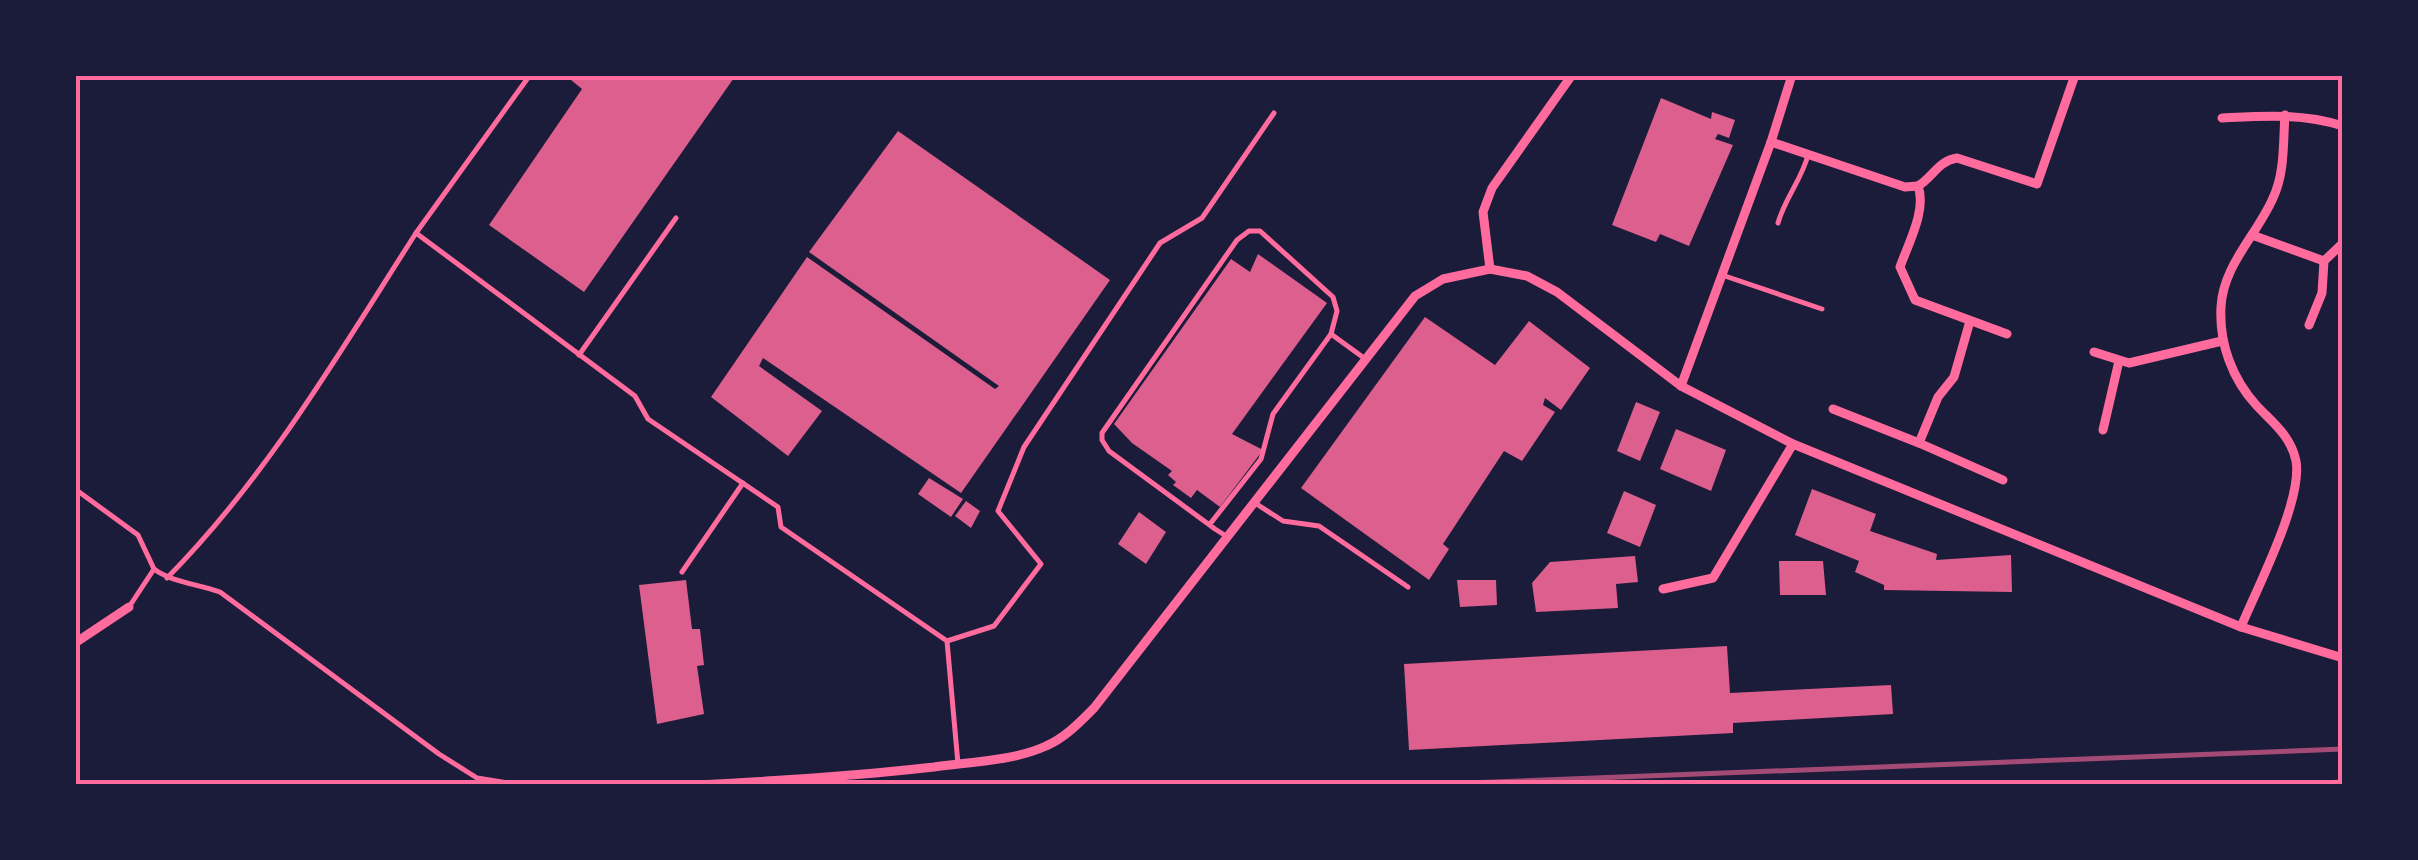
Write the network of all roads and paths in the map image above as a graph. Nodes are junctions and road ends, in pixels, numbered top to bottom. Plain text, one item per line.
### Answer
1 (530, 75) edge
2 (1572, 75) edge
3 (1792, 75) edge
4 (2075, 75) edge
5 (1274, 113) dead end
6 (2285, 115) junction
7 (2222, 118) dead end
8 (2343, 126) edge
9 (1771, 142) junction
10 (1808, 154) junction
11 (1918, 186) junction
12 (676, 218) dead end
13 (1778, 223) dead end
14 (416, 233) junction
15 (2252, 235) junction
16 (2343, 243) edge
17 (2324, 261) junction
18 (1490, 269) junction
19 (1722, 276) junction
20 (1822, 308) dead end
21 (1970, 321) junction
22 (2309, 325) dead end
23 (1331, 334) junction
24 (2007, 334) dead end
25 (2222, 341) junction
26 (2094, 352) dead end
27 (579, 355) junction
28 (1364, 358) junction
29 (2119, 361) junction
30 (1681, 386) junction
31 (1833, 409) dead end
32 (2103, 430) dead end
33 (1920, 443) junction
34 (1793, 444) junction
35 (2003, 480) dead end
36 (743, 483) junction
37 (75, 489) edge
38 (1253, 502) junction
39 (1210, 524) junction
40 (1226, 536) junction
41 (154, 569) junction
42 (682, 572) dead end
43 (166, 578) junction
44 (1408, 587) dead end
45 (1664, 589) dead end
46 (128, 607) joint
47 (2241, 627) junction
48 (948, 641) junction
49 (75, 644) edge
50 (2343, 658) edge
51 (958, 764) junction
52 (520, 785) edge
53 (697, 785) edge

1 - 14 lane
2 - 18 street
3 - 9 street
4 - 11 street
5 - 48 lane
6 - 7 street
6 - 8 street
6 - 15 street
9 - 10 street
9 - 19 street
10 - 11 street
10 - 13 lane
11 - 21 street
12 - 27 lane
14 - 27 lane
14 - 43 lane
15 - 17 street
15 - 25 street
16 - 17 street
17 - 22 street
18 - 28 street
18 - 30 street
19 - 20 lane
19 - 30 street
21 - 24 street
21 - 33 street
23 - 28 lane
23 - 39 lane
23 - 39 lane
25 - 29 street
25 - 47 street
26 - 29 street
27 - 36 lane
28 - 38 street
29 - 32 street
30 - 34 street
31 - 33 street
33 - 35 street
34 - 45 street
34 - 47 street
36 - 42 lane
36 - 48 lane
37 - 41 lane
38 - 40 street
38 - 44 lane
39 - 40 lane
40 - 51 street
41 - 43 lane
41 - 46 lane
43 - 52 lane
46 - 49 street
47 - 50 street
48 - 51 lane
51 - 53 street

